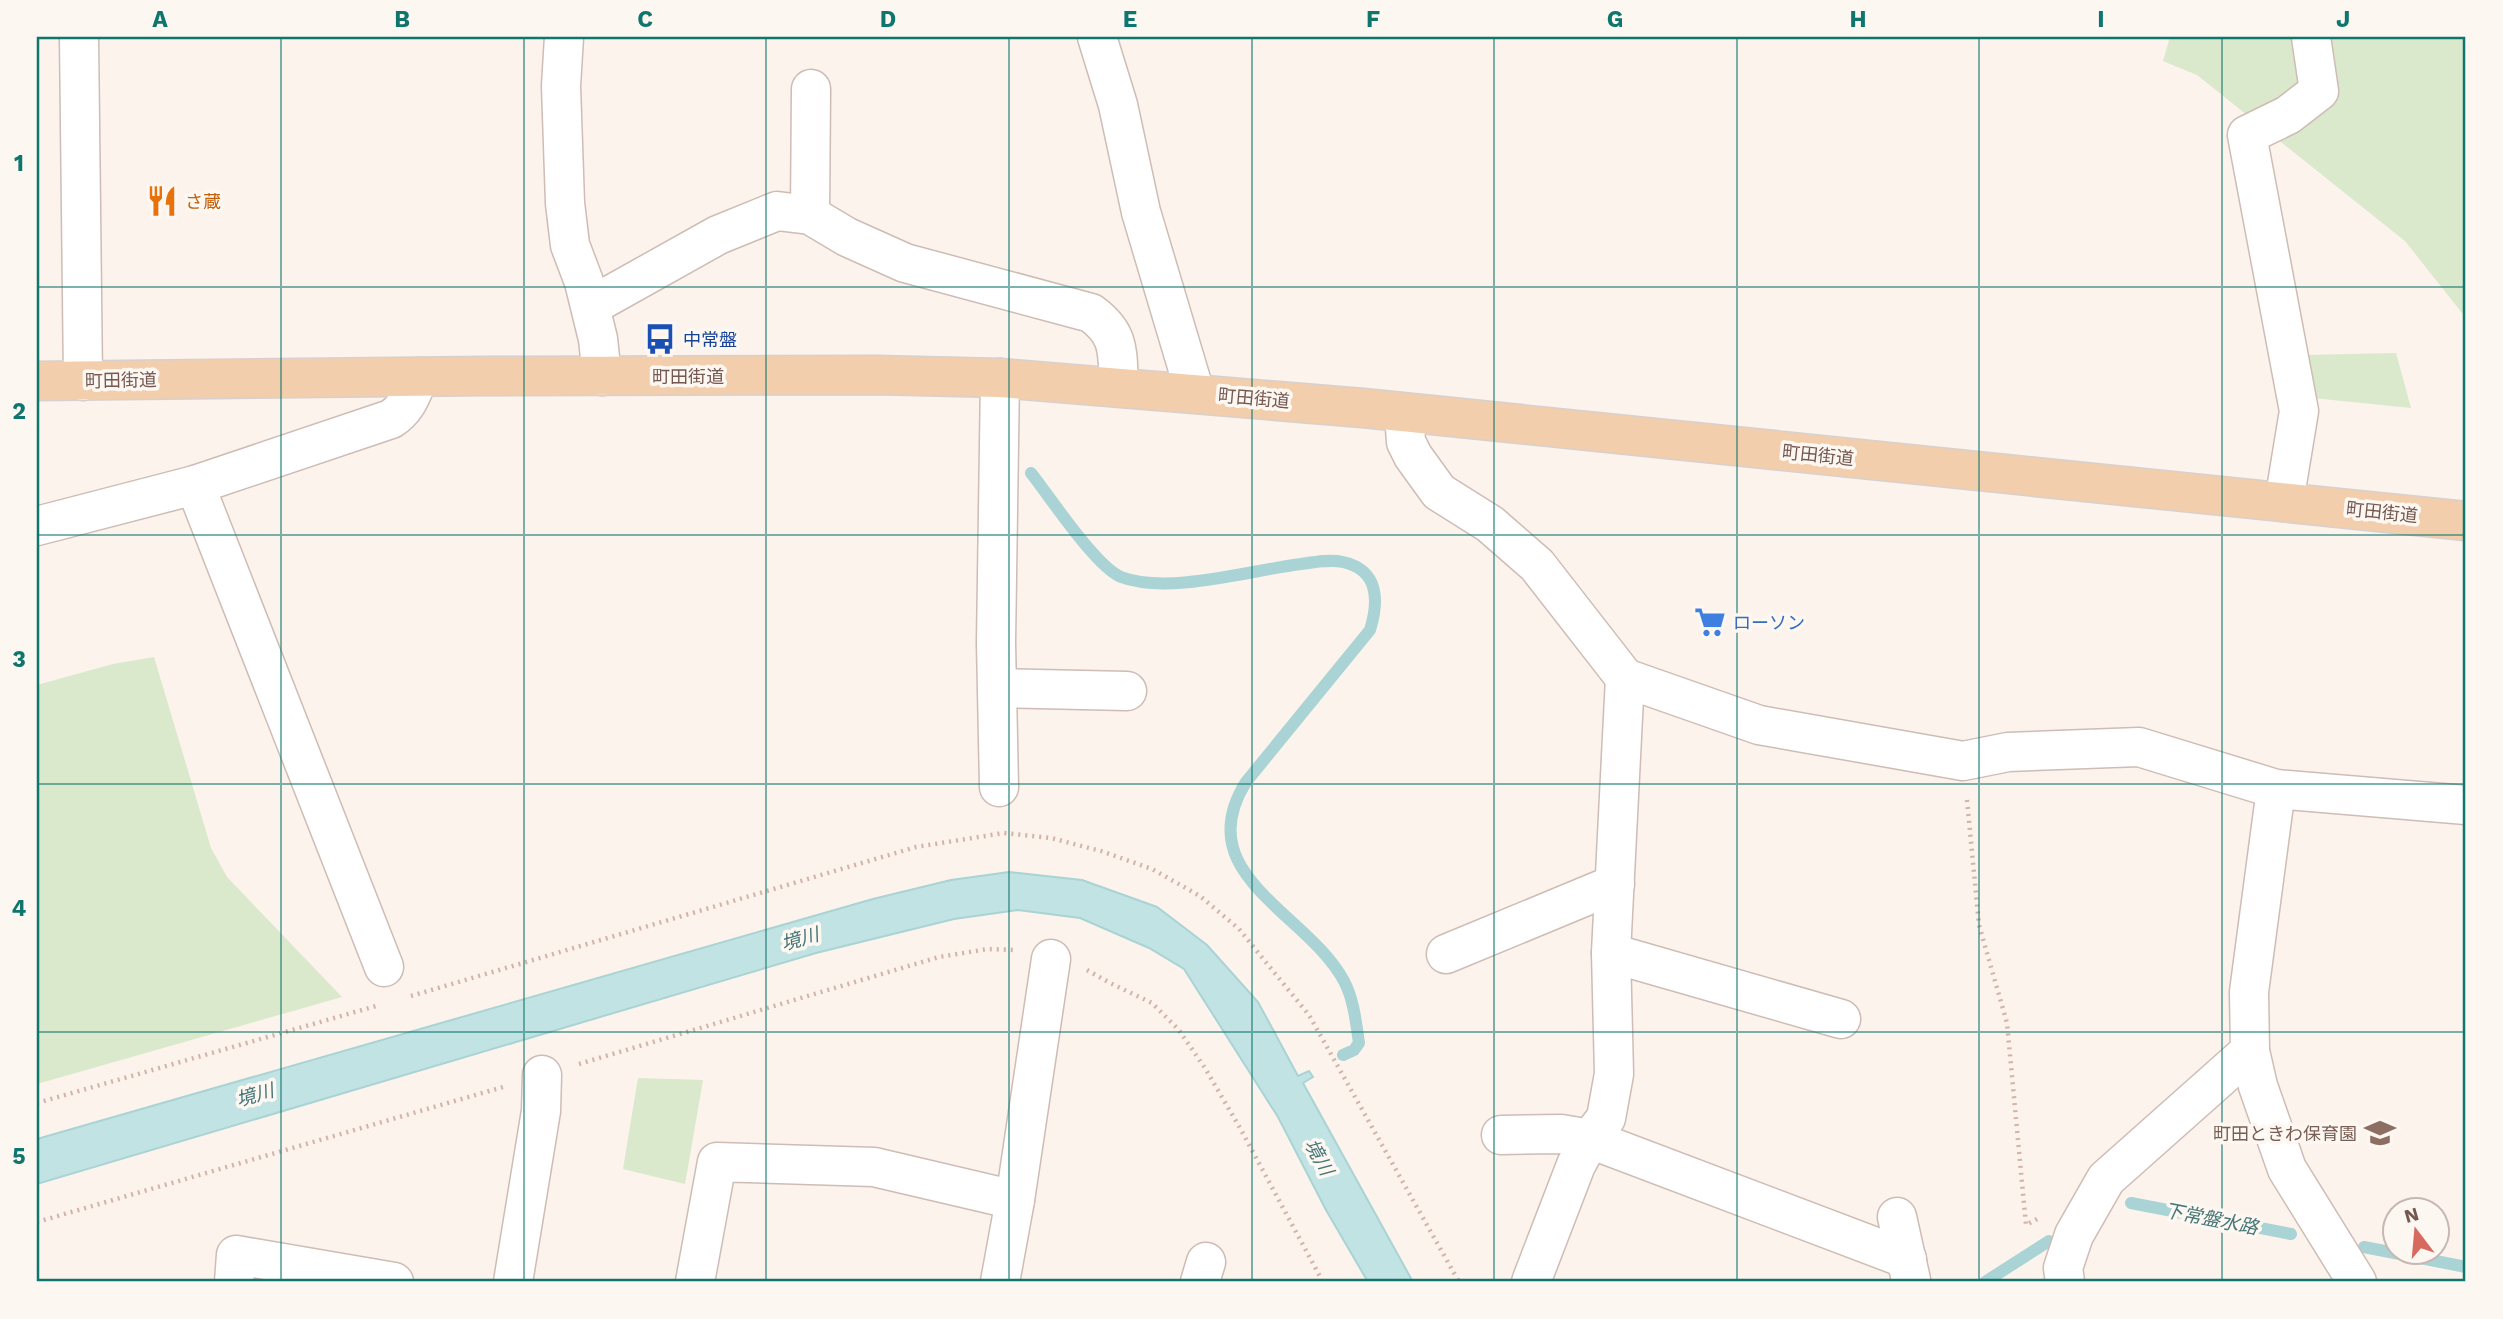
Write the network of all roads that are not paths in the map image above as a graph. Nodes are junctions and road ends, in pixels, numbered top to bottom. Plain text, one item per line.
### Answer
1 (79, 37) edge
2 (564, 37) edge
3 (1097, 37) edge
4 (2311, 37) edge
5 (811, 89) dead end
6 (810, 215) junction
7 (591, 306) junction
8 (602, 376) junction
9 (419, 377) junction
10 (1000, 378) junction
11 (37, 381) edge
12 (83, 381) junction
13 (1119, 387) junction
14 (1195, 393) junction
15 (1404, 413) junction
16 (195, 485) junction
17 (2284, 502) junction
18 (2466, 521) edge
19 (37, 526) edge
20 (1625, 678) junction
21 (998, 688) junction
22 (1127, 691) dead end
23 (999, 787) dead end
24 (2276, 789) junction
25 (2466, 805) edge
26 (1615, 884) junction
27 (1611, 953) junction
28 (1446, 954) dead end
29 (1051, 959) road end
30 (394, 982) road end
31 (1842, 1019) dead end
32 (2250, 1051) junction
33 (542, 1075) road end
34 (1501, 1135) dead end
35 (1590, 1139) junction
36 (1015, 1200) junction
37 (1898, 1217) dead end
38 (1909, 1271) edge
39 (1542, 1277) edge
40 (234, 1282) edge
41 (394, 1282) edge
42 (513, 1282) edge
43 (695, 1282) edge
44 (999, 1282) edge
45 (2065, 1282) edge
46 (2357, 1282) edge

1 - 12 street
2 - 7 street
3 - 14 street
4 - 17 street
5 - 6 street
6 - 7 street
6 - 13 street
7 - 8 street
8 - 9 main road, 町田街道
8 - 10 main road, 町田街道
9 - 12 main road, 町田街道
9 - 16 street
10 - 13 main road, 町田街道
10 - 21 street
11 - 12 main road, 町田街道
13 - 14 main road, 町田街道
14 - 15 main road, 町田街道
15 - 17 main road, 町田街道
15 - 20 street
16 - 19 street
16 - 30 street
17 - 18 main road, 町田街道
20 - 24 street
20 - 26 street
21 - 22 street
21 - 23 street
24 - 25 street
24 - 32 street
26 - 27 street
26 - 28 street
27 - 31 street
27 - 35 street
29 - 36 street
32 - 45 street
32 - 46 street
33 - 42 street
34 - 35 street
35 - 38 street
35 - 39 street
36 - 43 street
36 - 44 street
37 - 38 street
40 - 41 street

